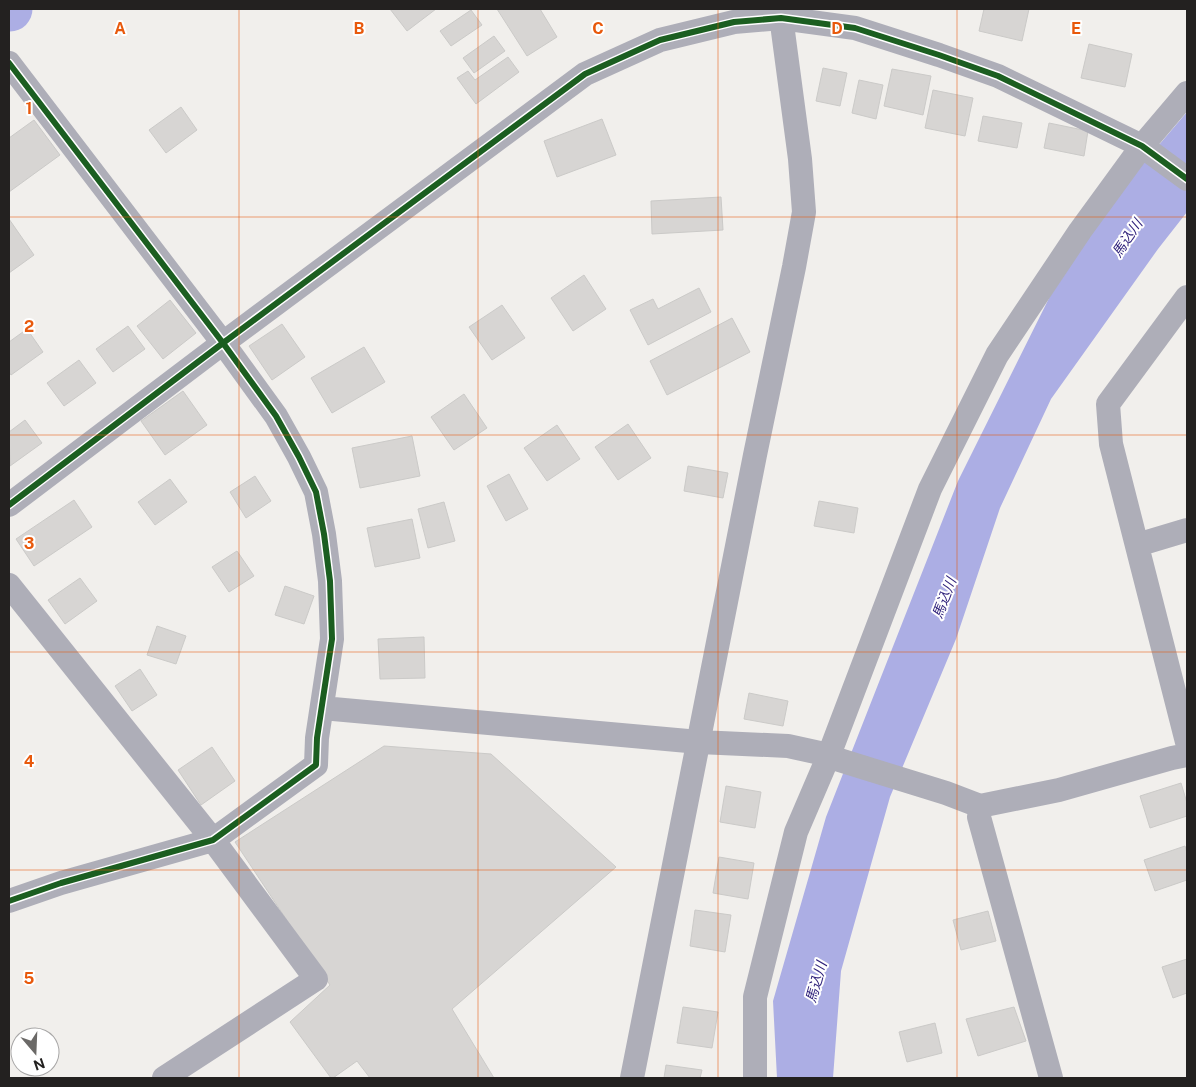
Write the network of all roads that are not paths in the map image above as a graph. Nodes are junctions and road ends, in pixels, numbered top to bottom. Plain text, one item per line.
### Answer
1 (781, 14) edge
2 (9, 63) edge
3 (1187, 93) edge
4 (1142, 146) junction
5 (1187, 179) edge
6 (1187, 297) edge
7 (222, 343) junction
8 (9, 505) edge
9 (1187, 530) edge
10 (1136, 545) junction
11 (9, 585) edge
12 (322, 708) junction
13 (699, 742) junction
14 (1187, 742) edge
15 (1187, 755) edge
16 (831, 757) junction
17 (980, 806) junction
18 (213, 840) junction
19 (9, 901) edge
20 (164, 1078) edge
21 (632, 1078) edge
22 (755, 1078) edge
23 (1051, 1078) edge

1 - 4 street
1 - 7 street
1 - 13 street
2 - 7 street
3 - 4 street
4 - 5 street
4 - 16 street
6 - 10 street
7 - 8 street
7 - 12 street
9 - 10 street
10 - 14 street
11 - 18 street
12 - 13 street
12 - 18 street
13 - 16 street
13 - 21 street
15 - 17 street
16 - 17 street
16 - 22 street
17 - 23 street
18 - 19 street
18 - 20 street

